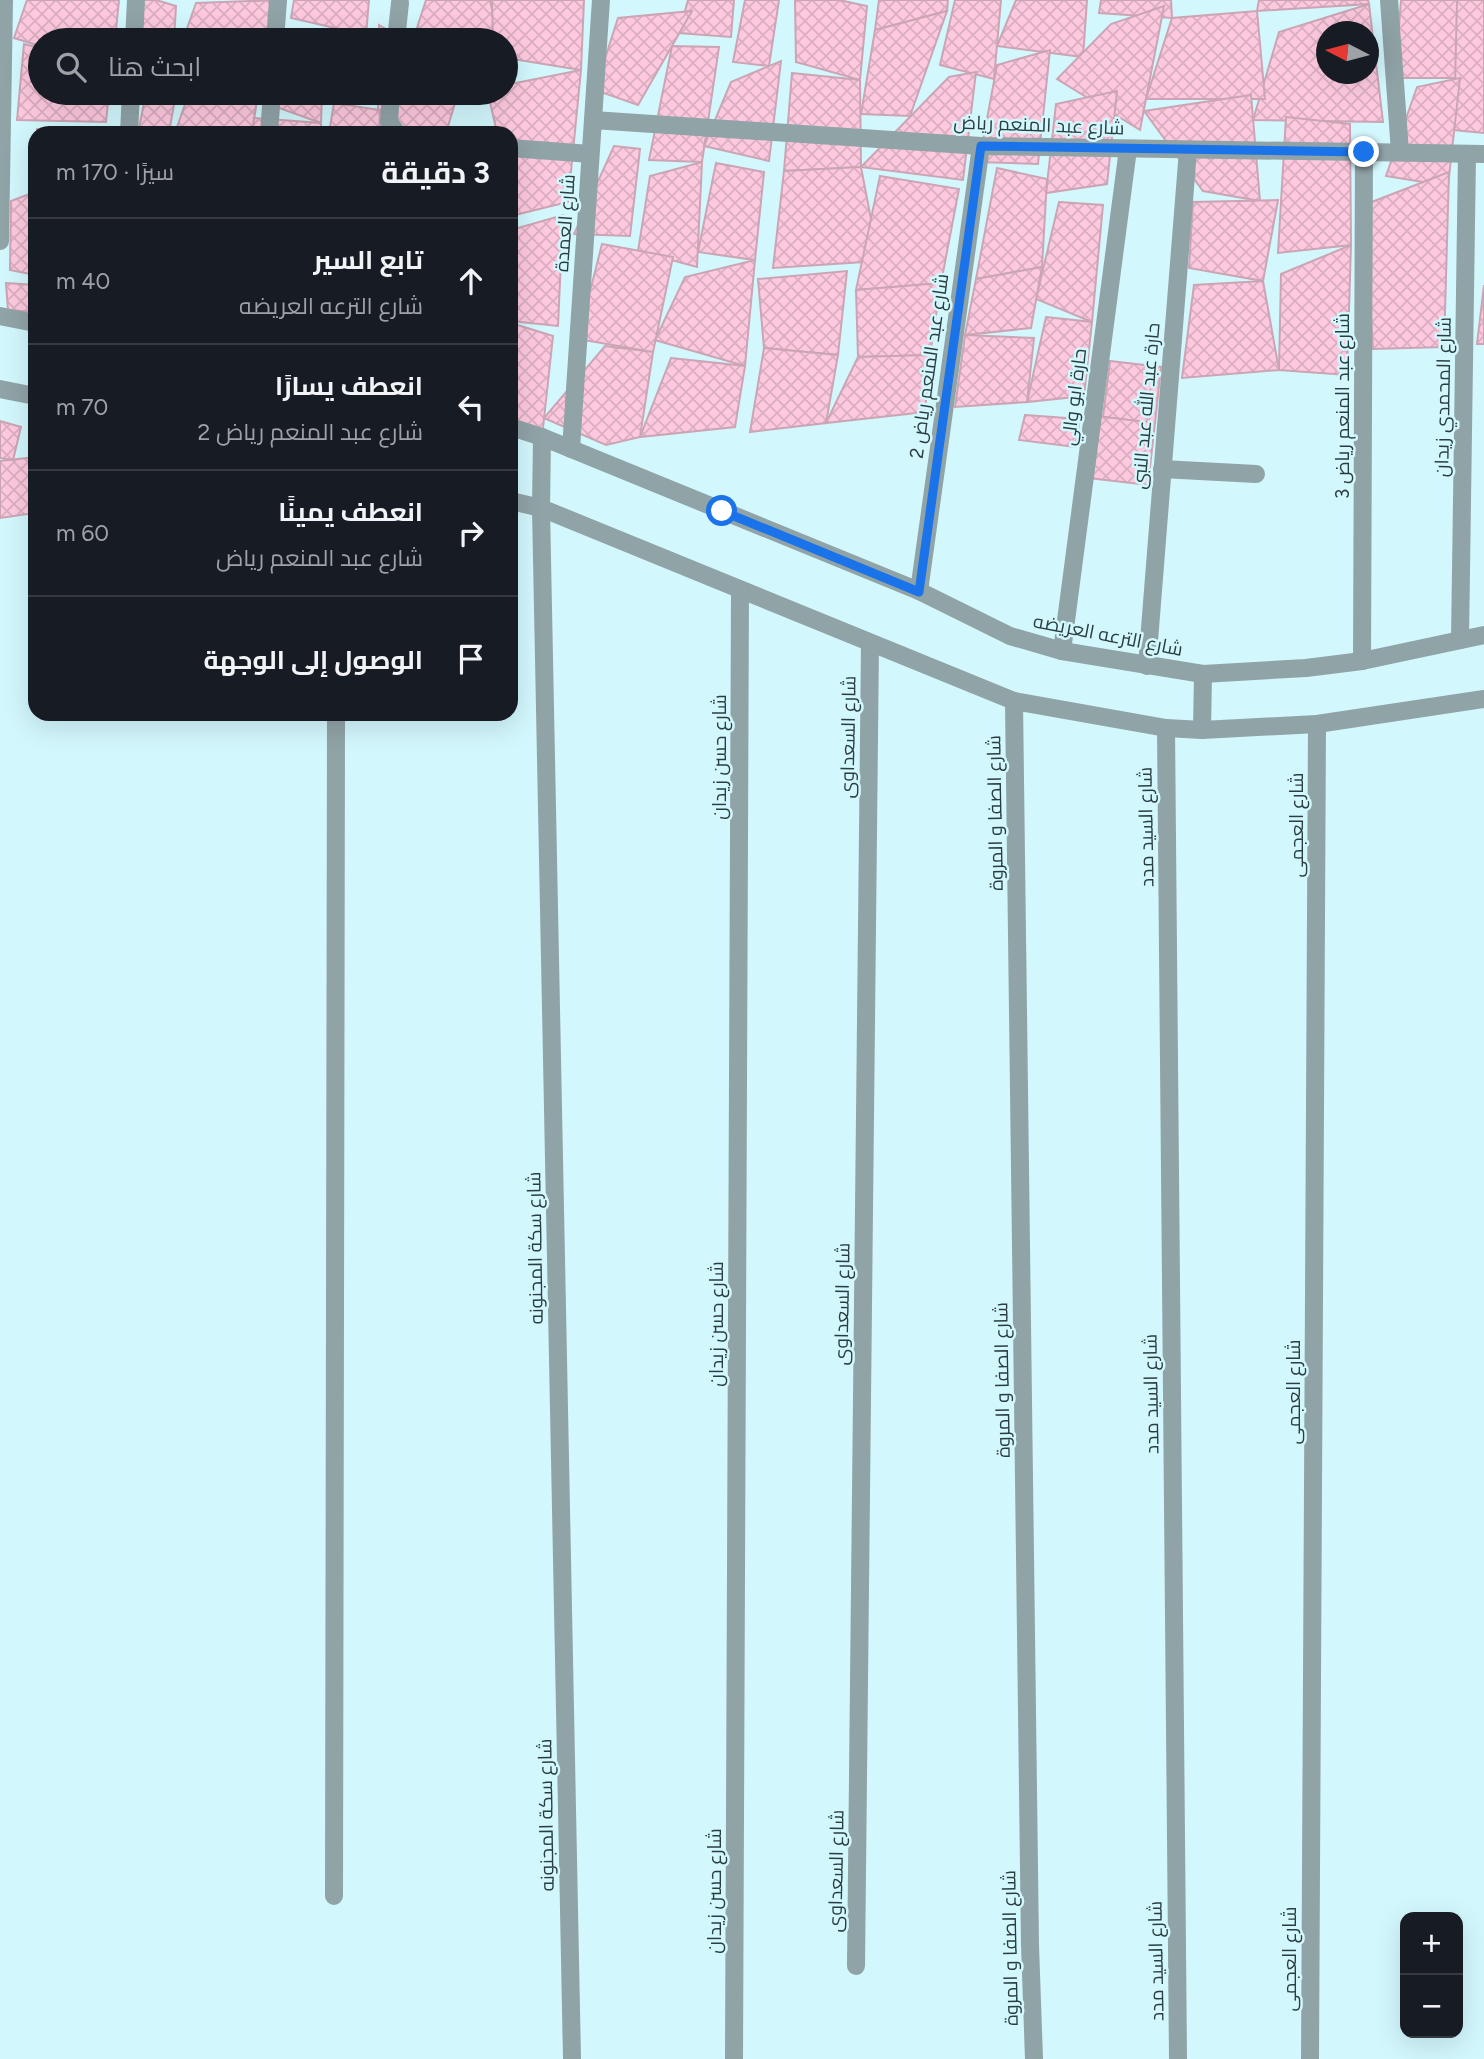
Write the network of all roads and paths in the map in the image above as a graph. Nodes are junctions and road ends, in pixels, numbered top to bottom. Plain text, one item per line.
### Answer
1 (4, 0) edge
2 (136, 0) edge
3 (278, 0) edge
4 (601, 0) edge
5 (1389, 0) edge
6 (400, 3) dead end
7 (135, 28) edge
8 (276, 28) edge
9 (397, 28) edge
10 (130, 105) edge
11 (271, 105) edge
12 (390, 105) edge
13 (593, 120) junction
14 (129, 126) edge
15 (270, 126) edge
16 (392, 126) edge
17 (981, 146) junction
18 (518, 149) edge
19 (1128, 149) junction
20 (1188, 150) junction
21 (1364, 152) junction
22 (1400, 152) junction
23 (590, 154) junction
24 (1475, 154) edge
25 (0, 241) edge
26 (0, 316) edge
27 (28, 322) edge
28 (0, 389) edge
29 (28, 395) edge
30 (518, 429) edge
31 (542, 437) junction
32 (570, 449) junction
33 (1162, 469) junction
34 (1256, 474) dead end
35 (518, 503) edge
36 (541, 508) junction
37 (740, 590) junction
38 (919, 592) junction
39 (1484, 635) edge
40 (1461, 640) junction
41 (870, 643) junction
42 (1062, 651) junction
43 (1362, 661) junction
44 (1147, 666) junction
45 (1203, 674) junction
46 (1484, 699) edge
47 (1014, 701) junction
48 (336, 721) edge
49 (1317, 724) junction
50 (1166, 728) junction
51 (1202, 730) junction
52 (334, 1896) dead end
53 (856, 1966) dead end
54 (572, 2059) edge
55 (734, 2059) edge
56 (1034, 2059) edge
57 (1178, 2059) edge
58 (1310, 2059) edge

1 - 25 street
2 - 7 street
3 - 8 street
4 - 13 street, شارع العمدة
5 - 22 street
6 - 9 street
10 - 14 street
11 - 15 street
12 - 16 street
13 - 17 street, شارع عبد المنعم رياض
13 - 23 street, شارع العمدة
17 - 19 street, شارع عبد المنعم رياض
17 - 38 street, شارع عبد المنعم رياض 2
18 - 23 street
19 - 20 street, شارع عبد المنعم رياض
19 - 42 street, حارة ابو والي
20 - 21 street, شارع عبد المنعم رياض
20 - 33 street, حارة عبد الله عبد النبى
21 - 22 street, شارع عبد المنعم رياض
21 - 43 street, شارع عبد المنعم رياض 3
22 - 24 street, شارع عبد المنعم رياض
23 - 32 street, شارع العمدة
24 - 40 street, شارع المحمدي زيدان
26 - 27 street
28 - 29 street
30 - 31 street, شارع الترعه العريضه
31 - 32 street, شارع الترعه العريضه
31 - 36 street, شارع سكة المجنونه
32 - 38 street, شارع الترعه العريضه
33 - 34 street
33 - 44 street, حارة عبد الله عبد النبى
35 - 36 street
36 - 37 street
36 - 54 street, شارع سكة المجنونه
37 - 41 street
37 - 55 street, شارع حسن زيدان
38 - 42 street, شارع الترعه العريضه
39 - 40 street, شارع الترعه العريضه
40 - 43 street, شارع الترعه العريضه
41 - 47 street
41 - 53 street, شارع السعداوى
42 - 44 street, شارع الترعه العريضه
43 - 45 street, شارع الترعه العريضه
44 - 45 street, شارع الترعه العريضه
45 - 51 street
46 - 49 street
47 - 50 street
47 - 56 street, شارع الصفا و المروة
48 - 52 street
49 - 51 street
49 - 58 street, شارع العجمى
50 - 51 street
50 - 57 street, شارع السيد مدد

